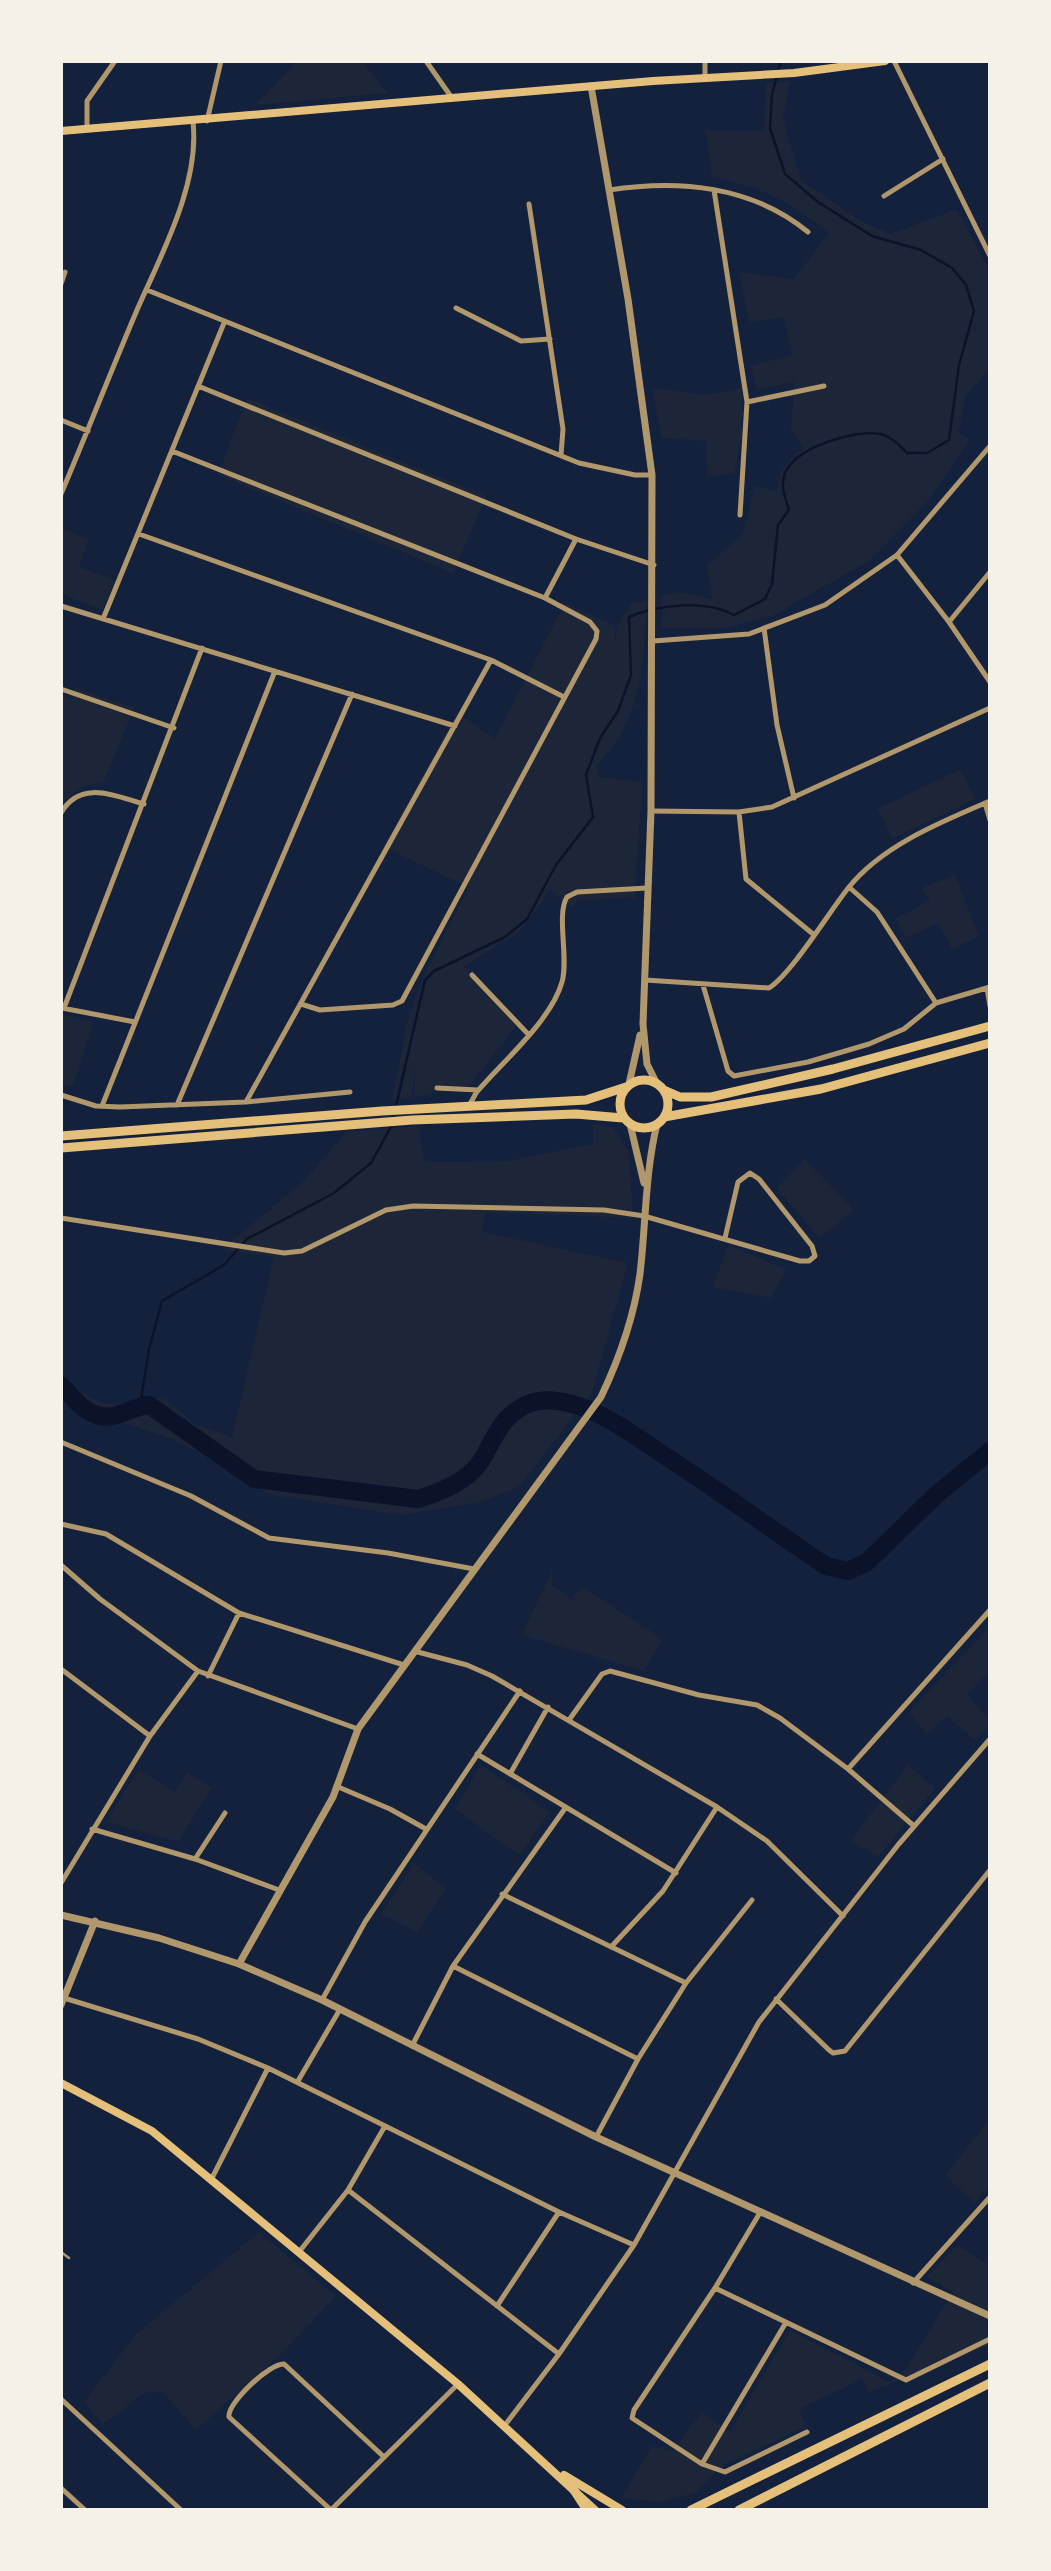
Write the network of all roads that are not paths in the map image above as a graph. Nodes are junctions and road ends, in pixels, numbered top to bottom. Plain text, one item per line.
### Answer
1 (115, 61) edge
2 (221, 61) edge
3 (426, 61) edge
4 (705, 61) edge
5 (883, 61) edge
6 (894, 61) edge
7 (705, 78) junction
8 (591, 86) junction
9 (452, 98) junction
10 (207, 121) junction
11 (192, 122) junction
12 (87, 128) junction
13 (61, 131) edge
14 (943, 159) junction
15 (609, 190) junction
16 (715, 190) junction
17 (884, 196) dead end
18 (529, 204) dead end
19 (808, 232) dead end
20 (990, 256) edge
21 (65, 272) dead end
22 (61, 284) edge
23 (147, 290) junction
24 (456, 308) dead end
25 (224, 323) junction
26 (550, 339) junction
27 (198, 386) junction
28 (824, 386) dead end
29 (747, 402) junction
30 (61, 420) edge
31 (88, 431) junction
32 (990, 446) edge
33 (172, 451) junction
34 (561, 455) junction
35 (652, 475) junction
36 (61, 494) edge
37 (740, 515) dead end
38 (139, 534) junction
39 (576, 539) junction
40 (897, 555) junction
41 (654, 565) junction
42 (990, 572) edge
43 (545, 598) junction
44 (61, 606) edge
45 (103, 620) junction
46 (949, 622) junction
47 (764, 628) junction
48 (653, 641) junction
49 (202, 648) junction
50 (491, 660) junction
51 (275, 671) junction
52 (990, 681) edge
53 (61, 689) edge
54 (352, 694) junction
55 (564, 696) junction
56 (990, 708) edge
57 (455, 726) junction
58 (174, 728) junction
59 (794, 798) junction
60 (987, 802) edge
61 (144, 804) junction
62 (651, 811) junction
63 (739, 812) junction
64 (61, 813) edge
65 (990, 820) edge
66 (849, 887) junction
67 (647, 888) junction
68 (813, 934) junction
69 (472, 975) dead end
70 (645, 980) junction
71 (702, 985) junction
72 (988, 987) edge
73 (936, 1003) junction
74 (301, 1004) junction
75 (990, 1006) edge
76 (63, 1008) edge
77 (135, 1022) junction
78 (643, 1024) junction
79 (990, 1026) edge
80 (528, 1034) junction
81 (990, 1043) edge
82 (627, 1086) junction
83 (660, 1087) junction
84 (437, 1088) dead end
85 (478, 1090) junction
86 (350, 1091) dead end
87 (61, 1095) edge
88 (246, 1102) junction
89 (177, 1105) junction
90 (469, 1106) junction
91 (102, 1107) junction
92 (627, 1121) junction
93 (660, 1121) junction
94 (61, 1136) edge
95 (61, 1148) edge
96 (646, 1190) junction
97 (645, 1216) junction
98 (61, 1218) edge
99 (725, 1238) junction
100 (61, 1442) edge
101 (61, 1524) edge
102 (61, 1565) edge
103 (474, 1569) junction
104 (990, 1610) edge
105 (239, 1613) junction
106 (414, 1651) junction
107 (404, 1665) junction
108 (61, 1669) edge
109 (198, 1671) junction
110 (208, 1676) junction
111 (520, 1691) junction
112 (548, 1707) junction
113 (569, 1720) junction
114 (358, 1729) junction
115 (150, 1736) junction
116 (990, 1739) edge
117 (477, 1754) junction
118 (848, 1769) junction
119 (510, 1773) junction
120 (336, 1786) junction
121 (566, 1807) junction
122 (717, 1807) junction
123 (225, 1813) dead end
124 (914, 1826) junction
125 (92, 1829) junction
126 (426, 1829) junction
127 (195, 1859) junction
128 (990, 1871) edge
129 (676, 1873) junction
130 (61, 1883) edge
131 (279, 1890) junction
132 (502, 1894) junction
133 (752, 1900) dead end
134 (61, 1914) edge
135 (843, 1916) junction
136 (95, 1921) junction
137 (611, 1947) junction
138 (239, 1964) junction
139 (453, 1966) junction
140 (686, 1983) junction
141 (776, 1999) junction
142 (322, 2000) junction
143 (63, 2001) edge
144 (339, 2011) junction
145 (412, 2046) junction
146 (638, 2059) junction
147 (268, 2068) junction
148 (298, 2081) junction
149 (61, 2083) edge
150 (385, 2126) junction
151 (596, 2137) junction
152 (676, 2173) junction
153 (211, 2180) junction
154 (348, 2190) junction
155 (990, 2197) edge
156 (761, 2211) junction
157 (559, 2212) junction
158 (634, 2245) junction
159 (61, 2252) edge
160 (299, 2252) junction
161 (69, 2258) dead end
162 (913, 2283) junction
163 (715, 2288) junction
164 (497, 2306) junction
165 (990, 2316) edge
166 (785, 2324) junction
167 (990, 2339) edge
168 (559, 2354) junction
169 (990, 2364) edge
170 (457, 2384) junction
171 (990, 2384) edge
172 (61, 2399) edge
173 (505, 2425) junction
174 (807, 2432) dead end
175 (384, 2457) junction
176 (544, 2462) junction
177 (702, 2464) junction
178 (572, 2487) junction
179 (61, 2488) edge
180 (775, 2490) junction
181 (85, 2510) edge
182 (181, 2510) edge
183 (331, 2510) edge
184 (587, 2510) edge
185 (595, 2510) edge
186 (622, 2510) edge
187 (691, 2510) edge
188 (739, 2510) edge
189 (748, 2510) edge

1 - 12 street
2 - 10 street
3 - 9 street
4 - 7 street
5 - 7 main road
6 - 14 street
7 - 8 main road
8 - 9 main road
8 - 15 street
9 - 10 main road
10 - 11 main road
11 - 12 main road
11 - 23 street
12 - 13 main road
14 - 17 street
14 - 20 street
15 - 16 street
15 - 35 street
16 - 19 street
16 - 29 street
18 - 26 street
21 - 22 street
23 - 25 street
23 - 31 street
24 - 26 street
25 - 27 street
25 - 34 street
26 - 34 street
27 - 33 street
27 - 39 street
28 - 29 street
29 - 37 street
30 - 31 street
31 - 36 street
32 - 40 street
33 - 38 street
33 - 43 street
34 - 35 street
35 - 41 street
38 - 45 street
38 - 50 street
39 - 41 street
39 - 43 street
40 - 46 street
40 - 47 street
41 - 48 street
42 - 46 street
43 - 55 street
44 - 45 street
45 - 49 street
46 - 52 street
47 - 48 street
47 - 59 street
48 - 62 street
49 - 51 street
49 - 58 street
50 - 55 street
50 - 57 street
51 - 54 street
51 - 77 street
53 - 58 street
54 - 57 street
54 - 89 street
55 - 74 street
56 - 59 street
57 - 74 street
58 - 61 street
59 - 63 street
60 - 65 street
60 - 66 street
61 - 64 street
61 - 76 street
62 - 63 street
62 - 67 street
63 - 68 street
66 - 68 street
66 - 73 street
67 - 70 street
67 - 80 street
68 - 71 street
69 - 80 street
70 - 71 street
70 - 78 street
71 - 73 street
72 - 73 street
72 - 75 street
74 - 88 street
76 - 77 street
77 - 91 street
78 - 82 street
78 - 83 street
79 - 83 main road
80 - 85 street
81 - 93 main road
82 - 83 main road
82 - 90 main road
82 - 92 main road
83 - 93 main road
84 - 85 street
85 - 90 street
86 - 88 street
87 - 91 street
88 - 89 street
89 - 91 street
90 - 94 main road
92 - 93 main road
92 - 95 main road
92 - 96 street
93 - 96 street
96 - 97 street
97 - 98 street
97 - 99 street
97 - 103 street
99 - 99 street
100 - 103 street
101 - 105 street
102 - 109 street
103 - 106 street
104 - 118 street
105 - 107 street
105 - 110 street
106 - 107 street
106 - 111 street
107 - 114 street
108 - 115 street
109 - 110 street
109 - 115 street
110 - 114 street
111 - 112 street
111 - 117 street
112 - 113 street
112 - 119 street
113 - 118 street
113 - 122 street
114 - 120 street
115 - 125 street
116 - 124 street
117 - 119 street
117 - 126 street
118 - 124 street
119 - 121 street
120 - 126 street
120 - 131 street
121 - 129 street
121 - 132 street
122 - 129 street
122 - 135 street
123 - 127 street
124 - 135 street
125 - 127 street
125 - 130 street
126 - 142 street
127 - 131 street
128 - 141 street
129 - 137 street
131 - 138 street
132 - 137 street
132 - 139 street
133 - 140 street
134 - 136 street
135 - 141 street
136 - 138 street
136 - 143 street
137 - 140 street
138 - 142 street
139 - 145 street
139 - 146 street
140 - 146 street
141 - 152 street
142 - 144 street
143 - 147 street
144 - 145 street
144 - 148 street
145 - 151 street
146 - 151 street
147 - 148 street
147 - 153 street
148 - 150 street
149 - 153 main road
150 - 154 street
150 - 157 street
151 - 152 street
152 - 156 street
152 - 158 street
153 - 160 main road
154 - 160 street
154 - 164 street
155 - 162 street
156 - 162 street
156 - 163 street
157 - 158 street
157 - 164 street
158 - 168 street
159 - 161 lane
160 - 170 main road
162 - 165 street
163 - 166 street
163 - 177 street
164 - 168 street
166 - 167 street
166 - 177 street
168 - 173 street
169 - 187 main road
170 - 173 main road
170 - 175 street
171 - 180 main road
172 - 182 street
173 - 176 main road
174 - 177 street
175 - 183 street
175 - 183 street
176 - 178 main road
176 - 186 main road
178 - 184 main road
178 - 185 main road
179 - 181 street
180 - 188 main road
180 - 189 main road

